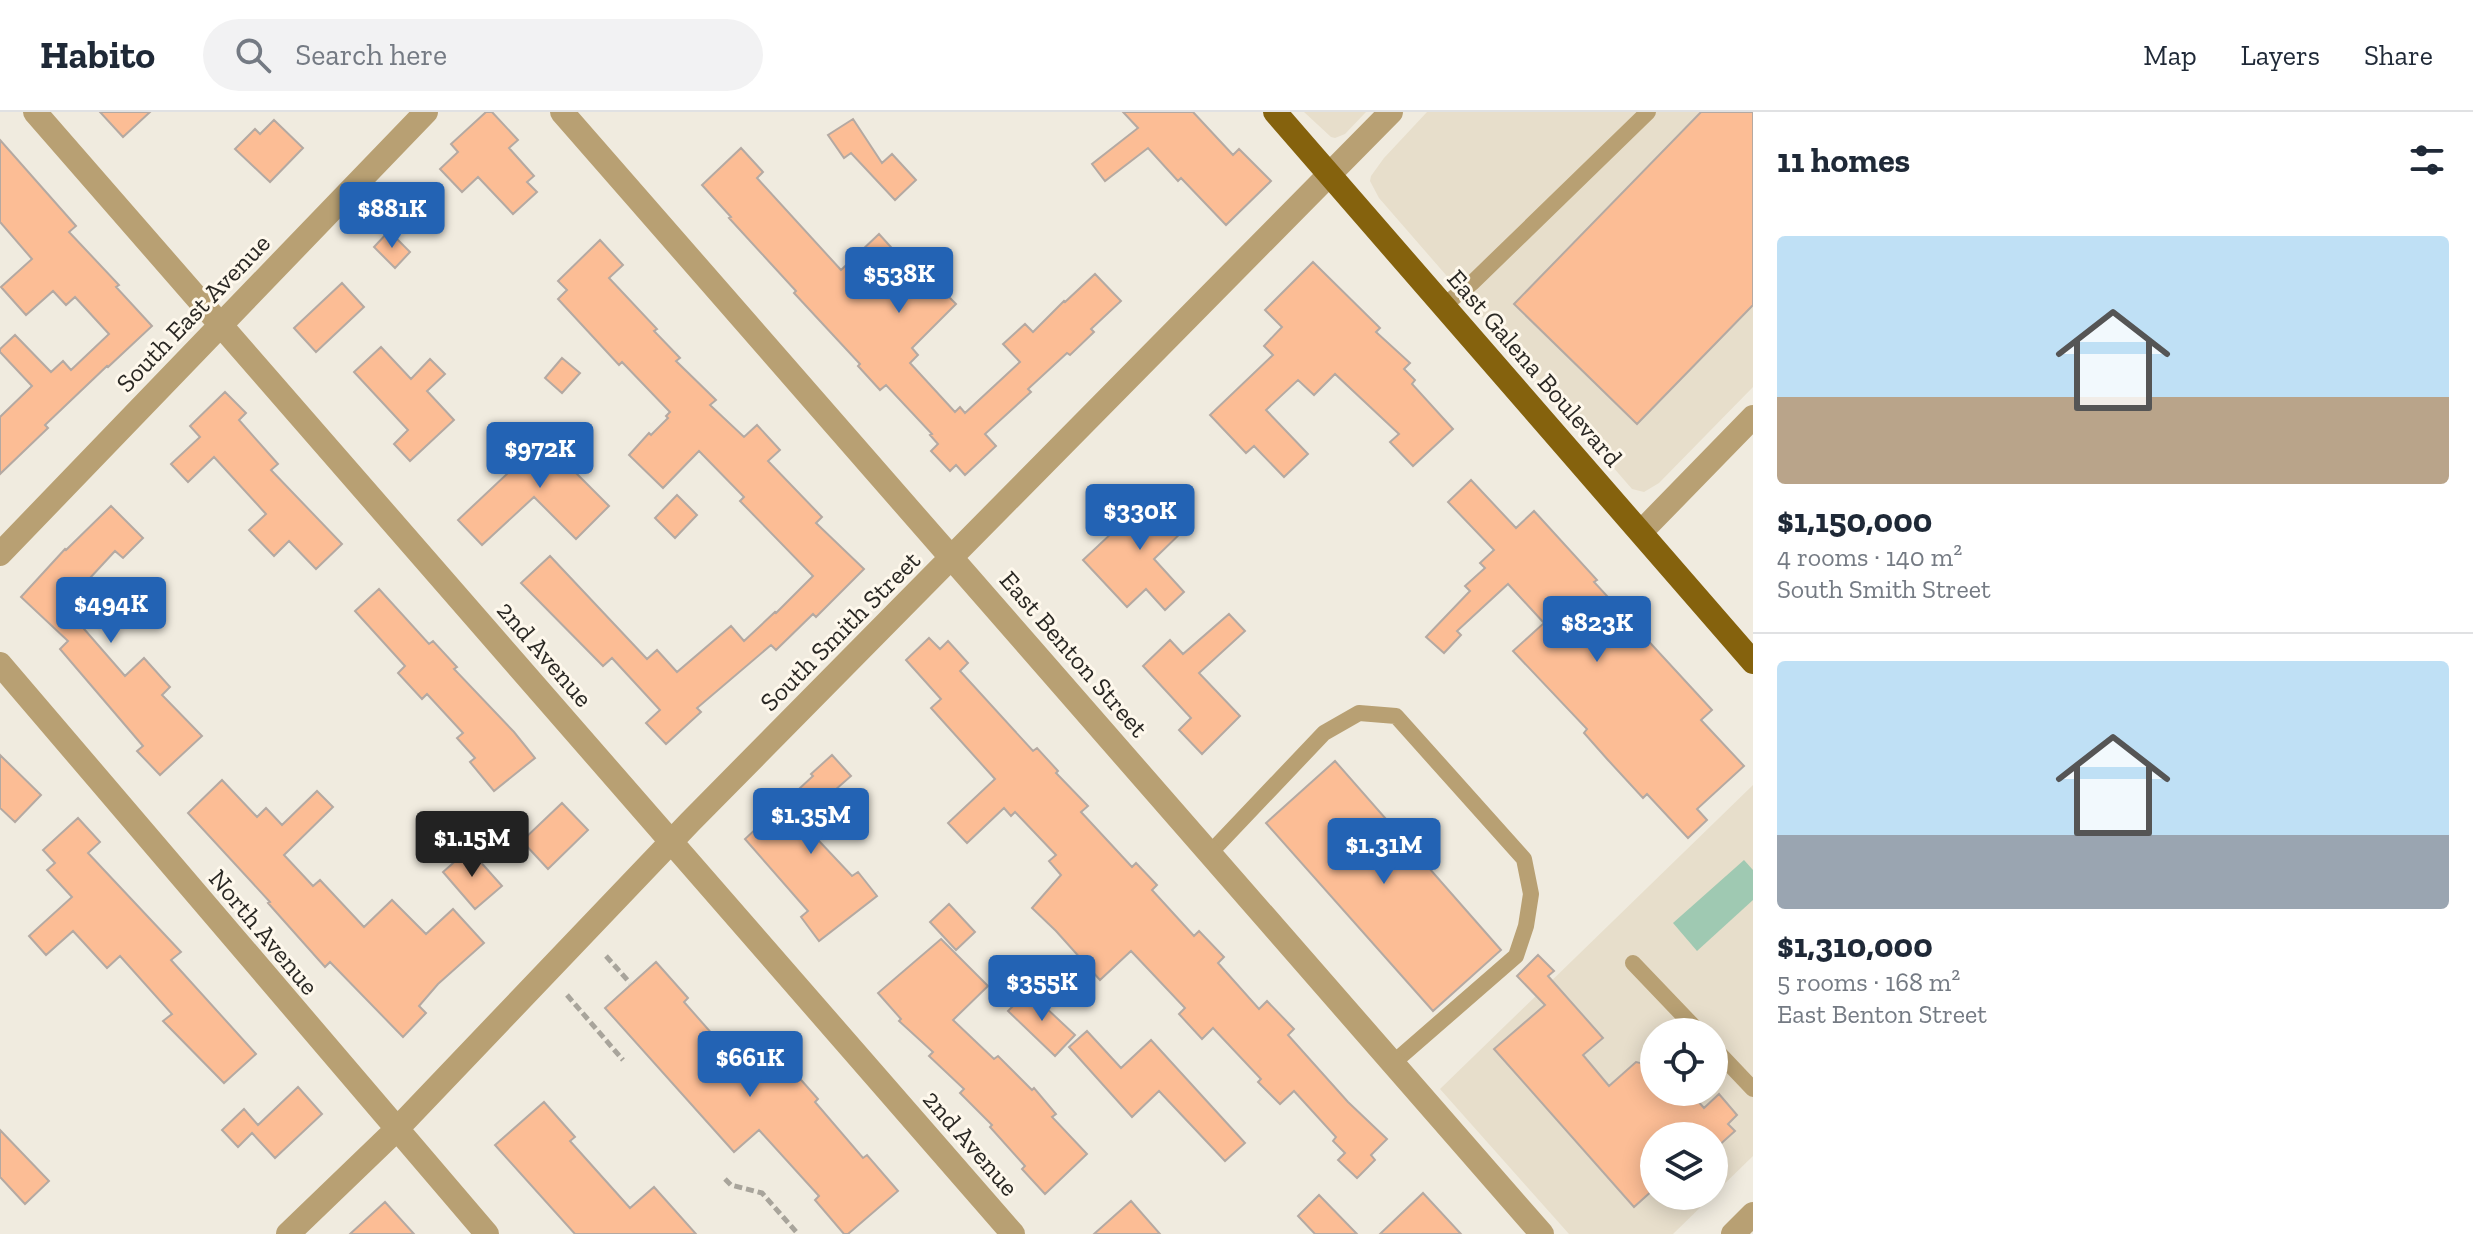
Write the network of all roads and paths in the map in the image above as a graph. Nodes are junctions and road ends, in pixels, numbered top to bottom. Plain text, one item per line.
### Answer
1 (35, 112) edge
2 (426, 112) edge
3 (562, 112) edge
4 (1275, 112) edge
5 (1391, 112) edge
6 (1648, 112) edge
7 (1330, 177) junction
8 (1443, 306) junction
9 (221, 324) junction
10 (1753, 417) edge
11 (1641, 532) junction
12 (0, 554) edge
13 (952, 557) junction
14 (1753, 662) edge
15 (0, 664) edge
16 (671, 842) junction
17 (1210, 853) junction
18 (606, 956) dead end
19 (1633, 963) dead end
20 (630, 983) dead end
21 (567, 995) dead end
22 (1686, 1018) edge
23 (623, 1060) dead end
24 (1393, 1063) junction
25 (1728, 1063) edge
26 (1753, 1089) edge
27 (396, 1130) junction
28 (725, 1179) dead end
29 (1753, 1214) edge
30 (288, 1234) edge
31 (487, 1234) edge
32 (798, 1234) edge
33 (1013, 1234) edge
34 (1542, 1234) edge
35 (1733, 1234) edge

1 - 9 street, 2nd Avenue
2 - 9 street, South East Avenue
3 - 13 street, East Benton Street
4 - 7 main road, East Galena Boulevard
5 - 7 street, South Smith Street
6 - 8 lane
7 - 8 main road, East Galena Boulevard
7 - 13 street, South Smith Street
8 - 11 main road, East Galena Boulevard
9 - 12 street, South East Avenue
9 - 16 street, 2nd Avenue
10 - 11 street
11 - 14 main road, East Galena Boulevard
13 - 16 street, South Smith Street
13 - 17 street, East Benton Street
15 - 27 street, North Avenue
16 - 27 street, South Smith Street
16 - 33 street, 2nd Avenue
17 - 24 street, East Benton Street
17 - 24 lane
18 - 20 path
19 - 22 lane
21 - 23 path
24 - 34 street, East Benton Street
25 - 26 lane
27 - 30 street, South Smith Street
27 - 31 street, North Avenue
28 - 32 path
29 - 35 street

